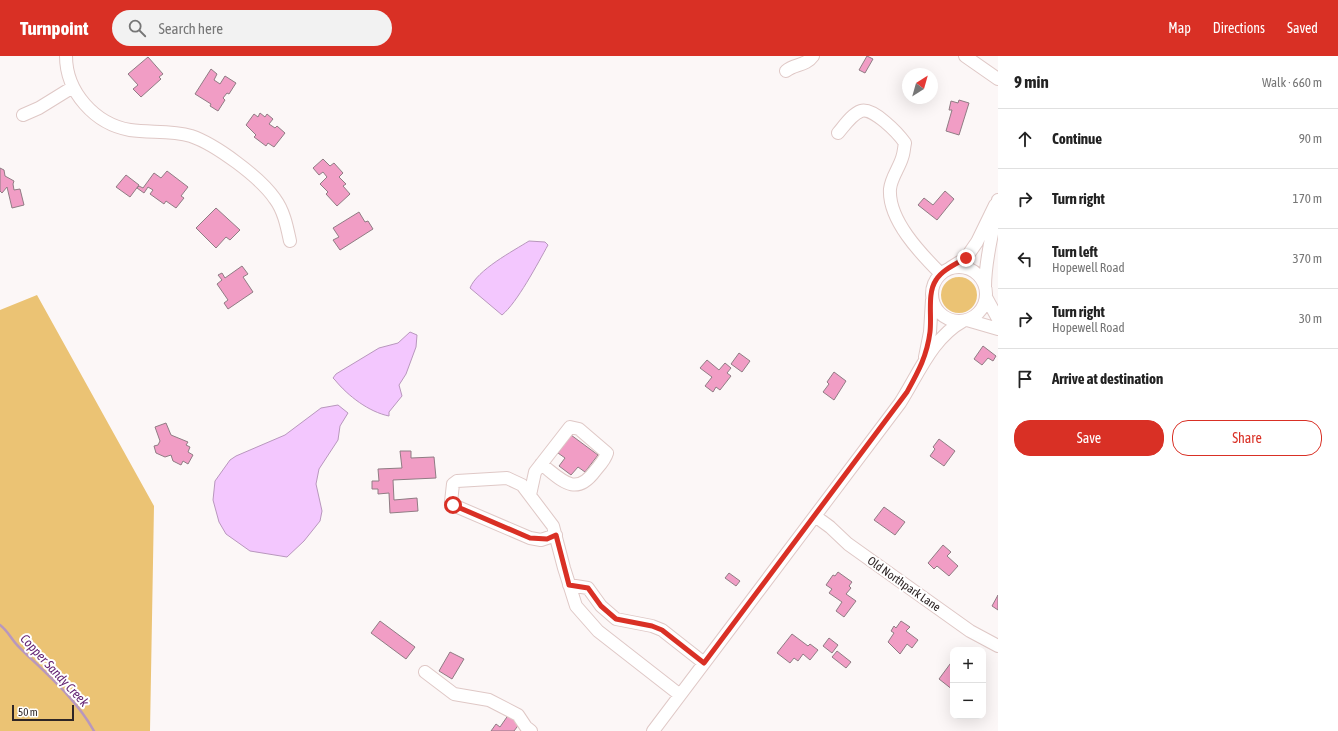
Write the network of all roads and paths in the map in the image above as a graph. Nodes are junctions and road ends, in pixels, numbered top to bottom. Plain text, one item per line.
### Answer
1 (66, 56) edge
2 (813, 56) edge
3 (965, 56) edge
4 (786, 71) dead end
5 (998, 79) edge
6 (73, 87) junction
7 (23, 116) dead end
8 (838, 133) dead end
9 (998, 200) edge
10 (290, 241) dead end
11 (945, 271) junction
12 (985, 292) junction
13 (932, 297) junction
14 (998, 319) edge
15 (965, 320) junction
16 (998, 329) edge
17 (923, 362) junction
18 (538, 468) junction
19 (507, 478) junction
20 (530, 495) junction
21 (815, 516) junction
22 (556, 535) junction
23 (569, 585) junction
24 (998, 646) edge
25 (704, 663) junction
26 (425, 672) dead end
27 (680, 695) junction
28 (527, 730) edge
29 (652, 731) edge

1 - 6 street
2 - 4 street
3 - 5 street
6 - 7 street
6 - 10 street
8 - 11 street
9 - 11 street
9 - 12 street
11 - 12 street
11 - 13 street
12 - 14 street
12 - 15 street
13 - 15 street
13 - 17 street
15 - 16 street
15 - 17 street
17 - 21 street
18 - 18 street
18 - 19 street
18 - 20 street
19 - 20 street
19 - 22 street
20 - 22 street
21 - 24 street, Old Northpark Lane
21 - 25 street
22 - 23 street
23 - 25 street
23 - 27 street
25 - 27 street
26 - 28 street
27 - 29 street

